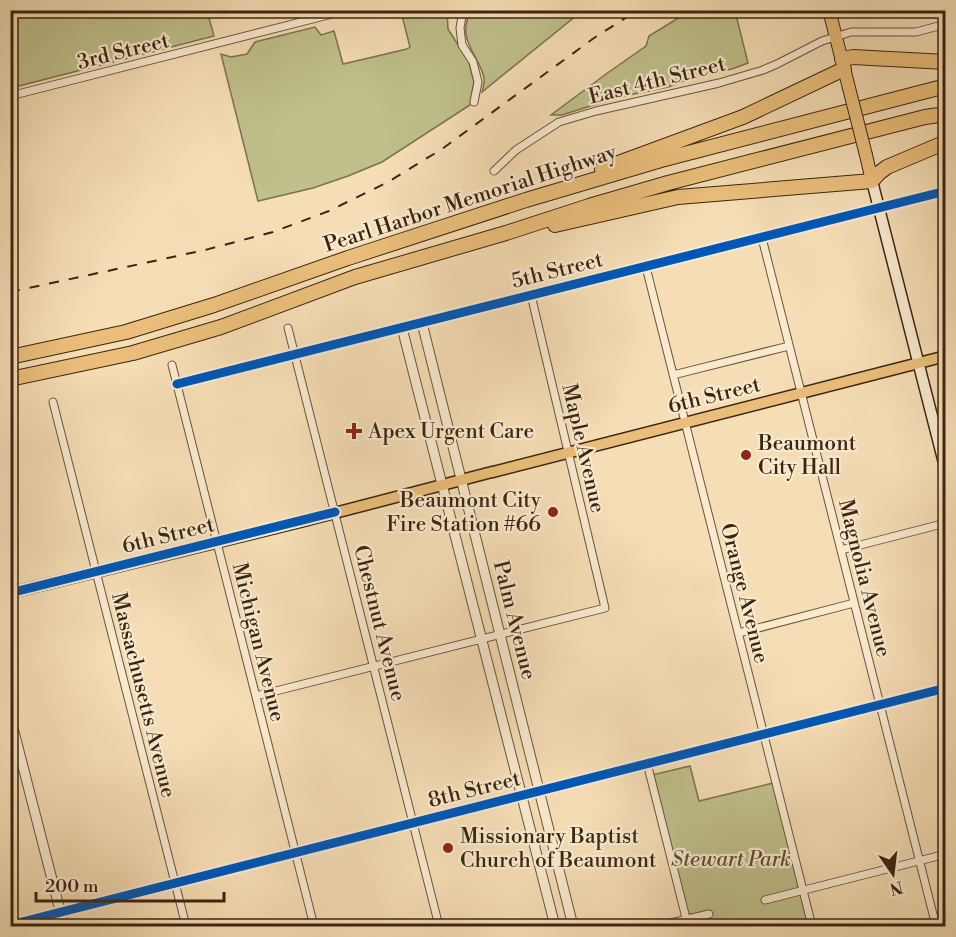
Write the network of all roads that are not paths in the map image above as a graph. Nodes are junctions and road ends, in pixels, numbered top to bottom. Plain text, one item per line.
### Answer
1 (348, 10) edge
2 (463, 10) edge
3 (829, 10) edge
4 (945, 24) edge
5 (835, 36) junction
6 (945, 62) edge
7 (843, 64) junction
8 (945, 86) edge
9 (10, 96) edge
10 (474, 102) dead end
11 (945, 114) edge
12 (945, 142) edge
13 (494, 171) dead end
14 (872, 182) junction
15 (945, 191) edge
16 (526, 200) junction
17 (879, 208) junction
18 (506, 233) junction
19 (762, 237) junction
20 (646, 267) junction
21 (531, 295) junction
22 (422, 323) junction
23 (288, 328) dead end
24 (402, 328) junction
25 (789, 346) junction
26 (295, 355) junction
27 (945, 356) edge
28 (10, 357) edge
29 (918, 362) junction
30 (172, 365) dead end
31 (674, 375) junction
32 (10, 379) edge
33 (177, 384) junction
34 (801, 393) junction
35 (442, 401) junction
36 (53, 402) dead end
37 (422, 406) junction
38 (685, 423) junction
39 (569, 453) junction
40 (945, 471) edge
41 (462, 480) junction
42 (442, 485) junction
43 (335, 512) junction
44 (945, 523) edge
45 (217, 542) junction
46 (841, 550) junction
47 (481, 557) junction
48 (461, 562) junction
49 (96, 572) junction
50 (10, 593) edge
51 (854, 603) junction
52 (738, 633) junction
53 (500, 634) junction
54 (481, 639) junction
55 (374, 666) junction
56 (945, 688) edge
57 (256, 696) junction
58 (880, 704) junction
59 (520, 713) junction
60 (10, 716) edge
61 (501, 717) junction
62 (763, 734) junction
63 (647, 763) junction
64 (539, 790) junction
65 (521, 795) junction
66 (413, 822) junction
67 (295, 852) junction
68 (945, 854) edge
69 (919, 861) junction
70 (559, 868) junction
71 (541, 873) junction
72 (175, 883) junction
73 (803, 890) junction
74 (765, 900) dead end
75 (60, 912) junction
76 (709, 914) dead end
77 (688, 923) edge
78 (10, 925) edge
79 (64, 927) edge
80 (186, 927) edge
81 (314, 927) edge
82 (439, 927) edge
83 (555, 927) edge
84 (573, 927) edge
85 (658, 927) edge
86 (812, 927) edge
87 (936, 927) edge

1 - 9 street, 3rd Street
2 - 10 street
3 - 5 highway
4 - 5 street, East 4th Street
5 - 7 highway
5 - 13 street, East 4th Street
6 - 7 highway
7 - 14 highway, bridge
7 - 16 highway
8 - 16 highway, Pearl Harbor Memorial Highway
11 - 18 highway, Pearl Harbor Memorial Highway
12 - 14 highway
14 - 17 main road
14 - 18 highway
15 - 17 street, 5th Street
16 - 28 highway, Pearl Harbor Memorial Highway
17 - 19 street, 5th Street
17 - 29 main road
18 - 32 highway, Pearl Harbor Memorial Highway
19 - 20 street, 5th Street
19 - 25 street, Magnolia Avenue
20 - 21 street, 5th Street
20 - 31 street, Orange Avenue
21 - 22 street, 5th Street
21 - 39 street, Maple Avenue
22 - 24 street, 5th Street
22 - 35 street, Palm Avenue
23 - 26 street, Chestnut Avenue
24 - 26 street, 5th Street
24 - 37 street, Palm Avenue
25 - 31 street
25 - 34 street, Magnolia Avenue
26 - 33 street, 5th Street
26 - 43 street, Chestnut Avenue
27 - 29 main road, 6th Street
29 - 34 main road, 6th Street
29 - 40 main road
30 - 33 street, Michigan Avenue
31 - 38 street, Orange Avenue
33 - 45 street, Michigan Avenue
34 - 38 main road, 6th Street
34 - 46 street, Magnolia Avenue
35 - 37 street
35 - 41 street, Palm Avenue
36 - 49 street, Massachusetts Avenue
37 - 42 street, Palm Avenue
38 - 39 main road, 6th Street
38 - 52 street, Orange Avenue
39 - 41 main road, 6th Street
39 - 53 street, Maple Avenue
41 - 42 main road, 6th Street
41 - 47 street, Palm Avenue
42 - 43 main road, 6th Street
42 - 48 street, Palm Avenue
43 - 45 main road, 6th Street
43 - 55 street, Chestnut Avenue
44 - 46 street
45 - 49 main road, 6th Street
45 - 57 street, Michigan Avenue
46 - 51 street, Magnolia Avenue
47 - 48 street
47 - 53 street, Palm Avenue
48 - 54 street, Palm Avenue
49 - 50 main road, 6th Street
49 - 72 street, Massachusetts Avenue
51 - 52 street
51 - 58 street, Magnolia Avenue
52 - 62 street, Orange Avenue
53 - 54 street
53 - 59 street, Palm Avenue
54 - 55 street
54 - 61 street, Palm Avenue
55 - 57 street
55 - 66 street, Chestnut Avenue
56 - 58 street, 8th Street
57 - 67 street, Michigan Avenue
58 - 62 street, 8th Street
58 - 69 street, Magnolia Avenue
59 - 61 street
59 - 64 street, Palm Avenue
60 - 75 street
61 - 65 street, Palm Avenue
62 - 63 street, 8th Street
62 - 73 street, Orange Avenue
63 - 64 street, 8th Street
63 - 77 street
64 - 65 street, 8th Street
64 - 70 street, Palm Avenue
65 - 66 street, 8th Street
65 - 71 street, Palm Avenue
66 - 67 street, 8th Street
66 - 82 street, Chestnut Avenue
67 - 72 street, 8th Street
67 - 81 street, Michigan Avenue
68 - 69 street
69 - 73 street
69 - 87 street, Magnolia Avenue
70 - 71 street
70 - 84 street, Palm Avenue
71 - 83 street, Palm Avenue
72 - 75 street, 8th Street
72 - 80 street, Massachusetts Avenue
73 - 74 street
73 - 86 street, Orange Avenue
75 - 78 street, 8th Street
75 - 79 street
76 - 77 street
77 - 85 street

